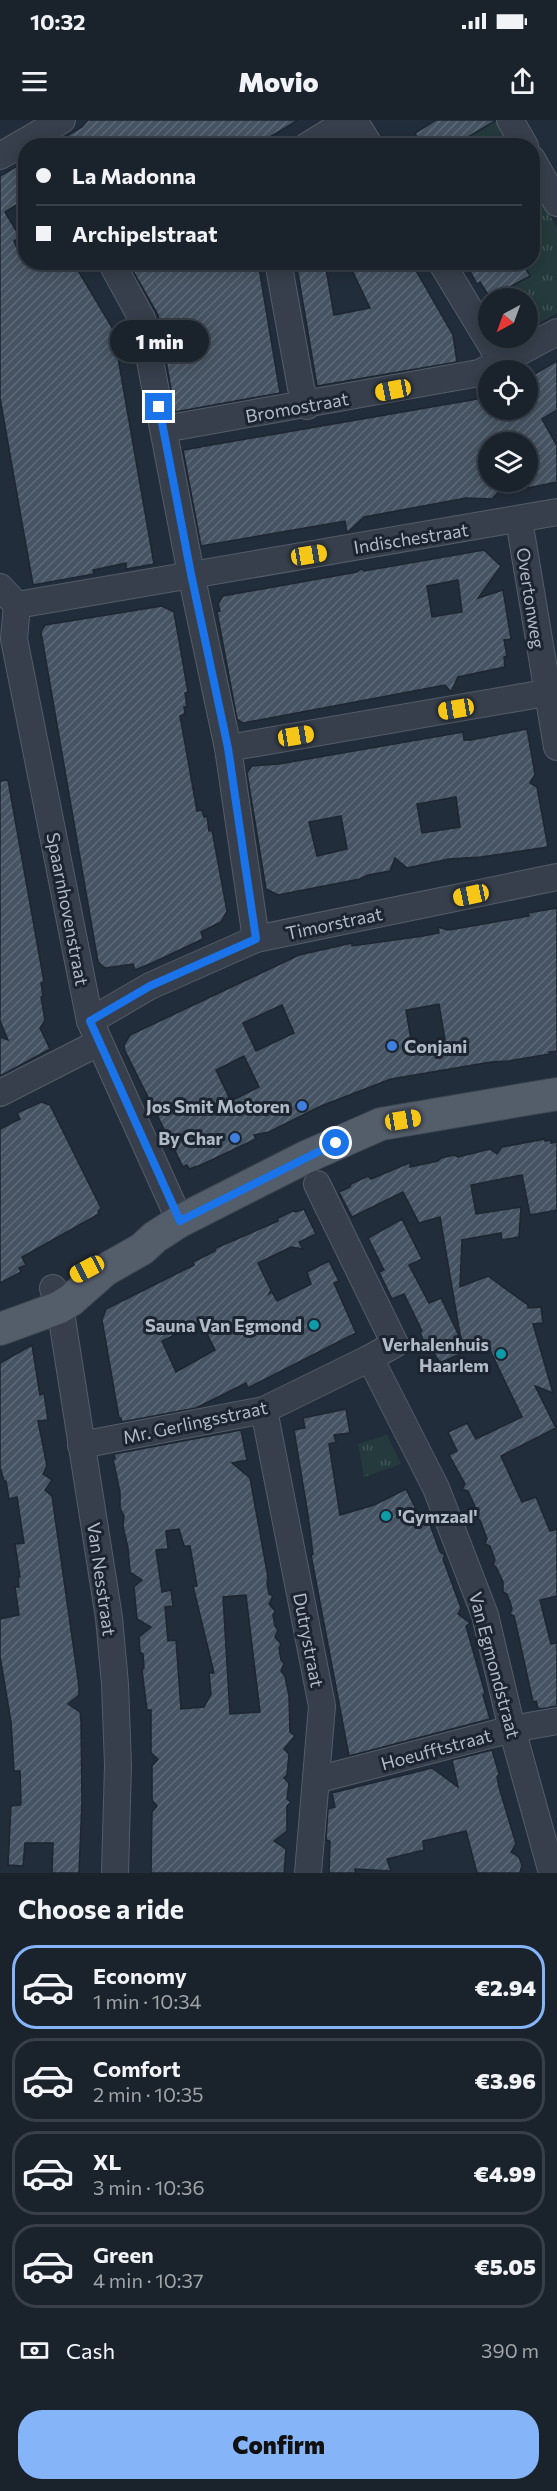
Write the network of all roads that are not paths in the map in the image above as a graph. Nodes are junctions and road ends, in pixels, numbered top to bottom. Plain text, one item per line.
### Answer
1 (62, 120) edge
2 (349, 120) edge
3 (354, 120) edge
4 (510, 120) edge
5 (34, 134) edge
6 (320, 138) edge
7 (365, 138) edge
8 (520, 138) edge
9 (18, 144) edge
10 (0, 156) edge
11 (540, 173) edge
12 (557, 202) edge
13 (115, 270) edge
14 (278, 270) edge
15 (446, 270) edge
16 (557, 332) edge
17 (499, 360) edge
18 (506, 360) edge
19 (478, 374) edge
20 (307, 406) junction
21 (164, 429) junction
22 (557, 512) edge
23 (519, 520) junction
24 (191, 574) junction
25 (8, 596) edge
26 (7, 641) edge
27 (552, 692) edge
28 (557, 747) edge
29 (228, 748) junction
30 (557, 877) edge
31 (256, 939) junction
32 (94, 1032) junction
33 (0, 1093) edge
34 (557, 1094) edge
35 (317, 1184) dead end
36 (168, 1229) junction
37 (56, 1298) junction
38 (0, 1318) edge
39 (0, 1329) edge
40 (370, 1358) junction
41 (264, 1410) junction
42 (81, 1445) junction
43 (557, 1721) edge
44 (512, 1730) junction
45 (316, 1780) junction
46 (115, 1873) edge
47 (308, 1873) edge
48 (552, 1873) edge

1 - 5 street
2 - 6 street
3 - 7 street
4 - 8 street
9 - 10 street
11 - 12 street
13 - 21 street
14 - 20 street
15 - 17 street
16 - 18 street, Bromostraat
19 - 20 street, Bromostraat
20 - 21 street, Bromostraat
21 - 24 street
22 - 23 street, Indischestraat
23 - 24 street, Indischestraat
23 - 27 street, Overtonweg
24 - 25 street, Indischestraat
24 - 29 street
25 - 26 street, Spaarnhovenstraat
26 - 32 street, Spaarnhovenstraat
27 - 28 street, Overtonweg
27 - 29 street
29 - 31 street
30 - 31 street, Timorstraat
31 - 32 street, Timorstraat
32 - 33 street, Timorstraat
32 - 36 street, Spaarnhovenstraat
34 - 36 main road
35 - 40 street
36 - 37 main road
37 - 38 main road
37 - 39 main road
37 - 42 street, Van Nesstraat
40 - 41 street, Mr. Gerlingsstraat
40 - 44 street, Van Egmondstraat
41 - 42 street, Mr. Gerlingsstraat
41 - 45 street, Dutrystraat
42 - 46 street, Van Nesstraat
43 - 44 street, Hoeufftstraat
44 - 45 street, Hoeufftstraat
44 - 48 street, Van Egmondstraat
45 - 47 street, Dutrystraat

